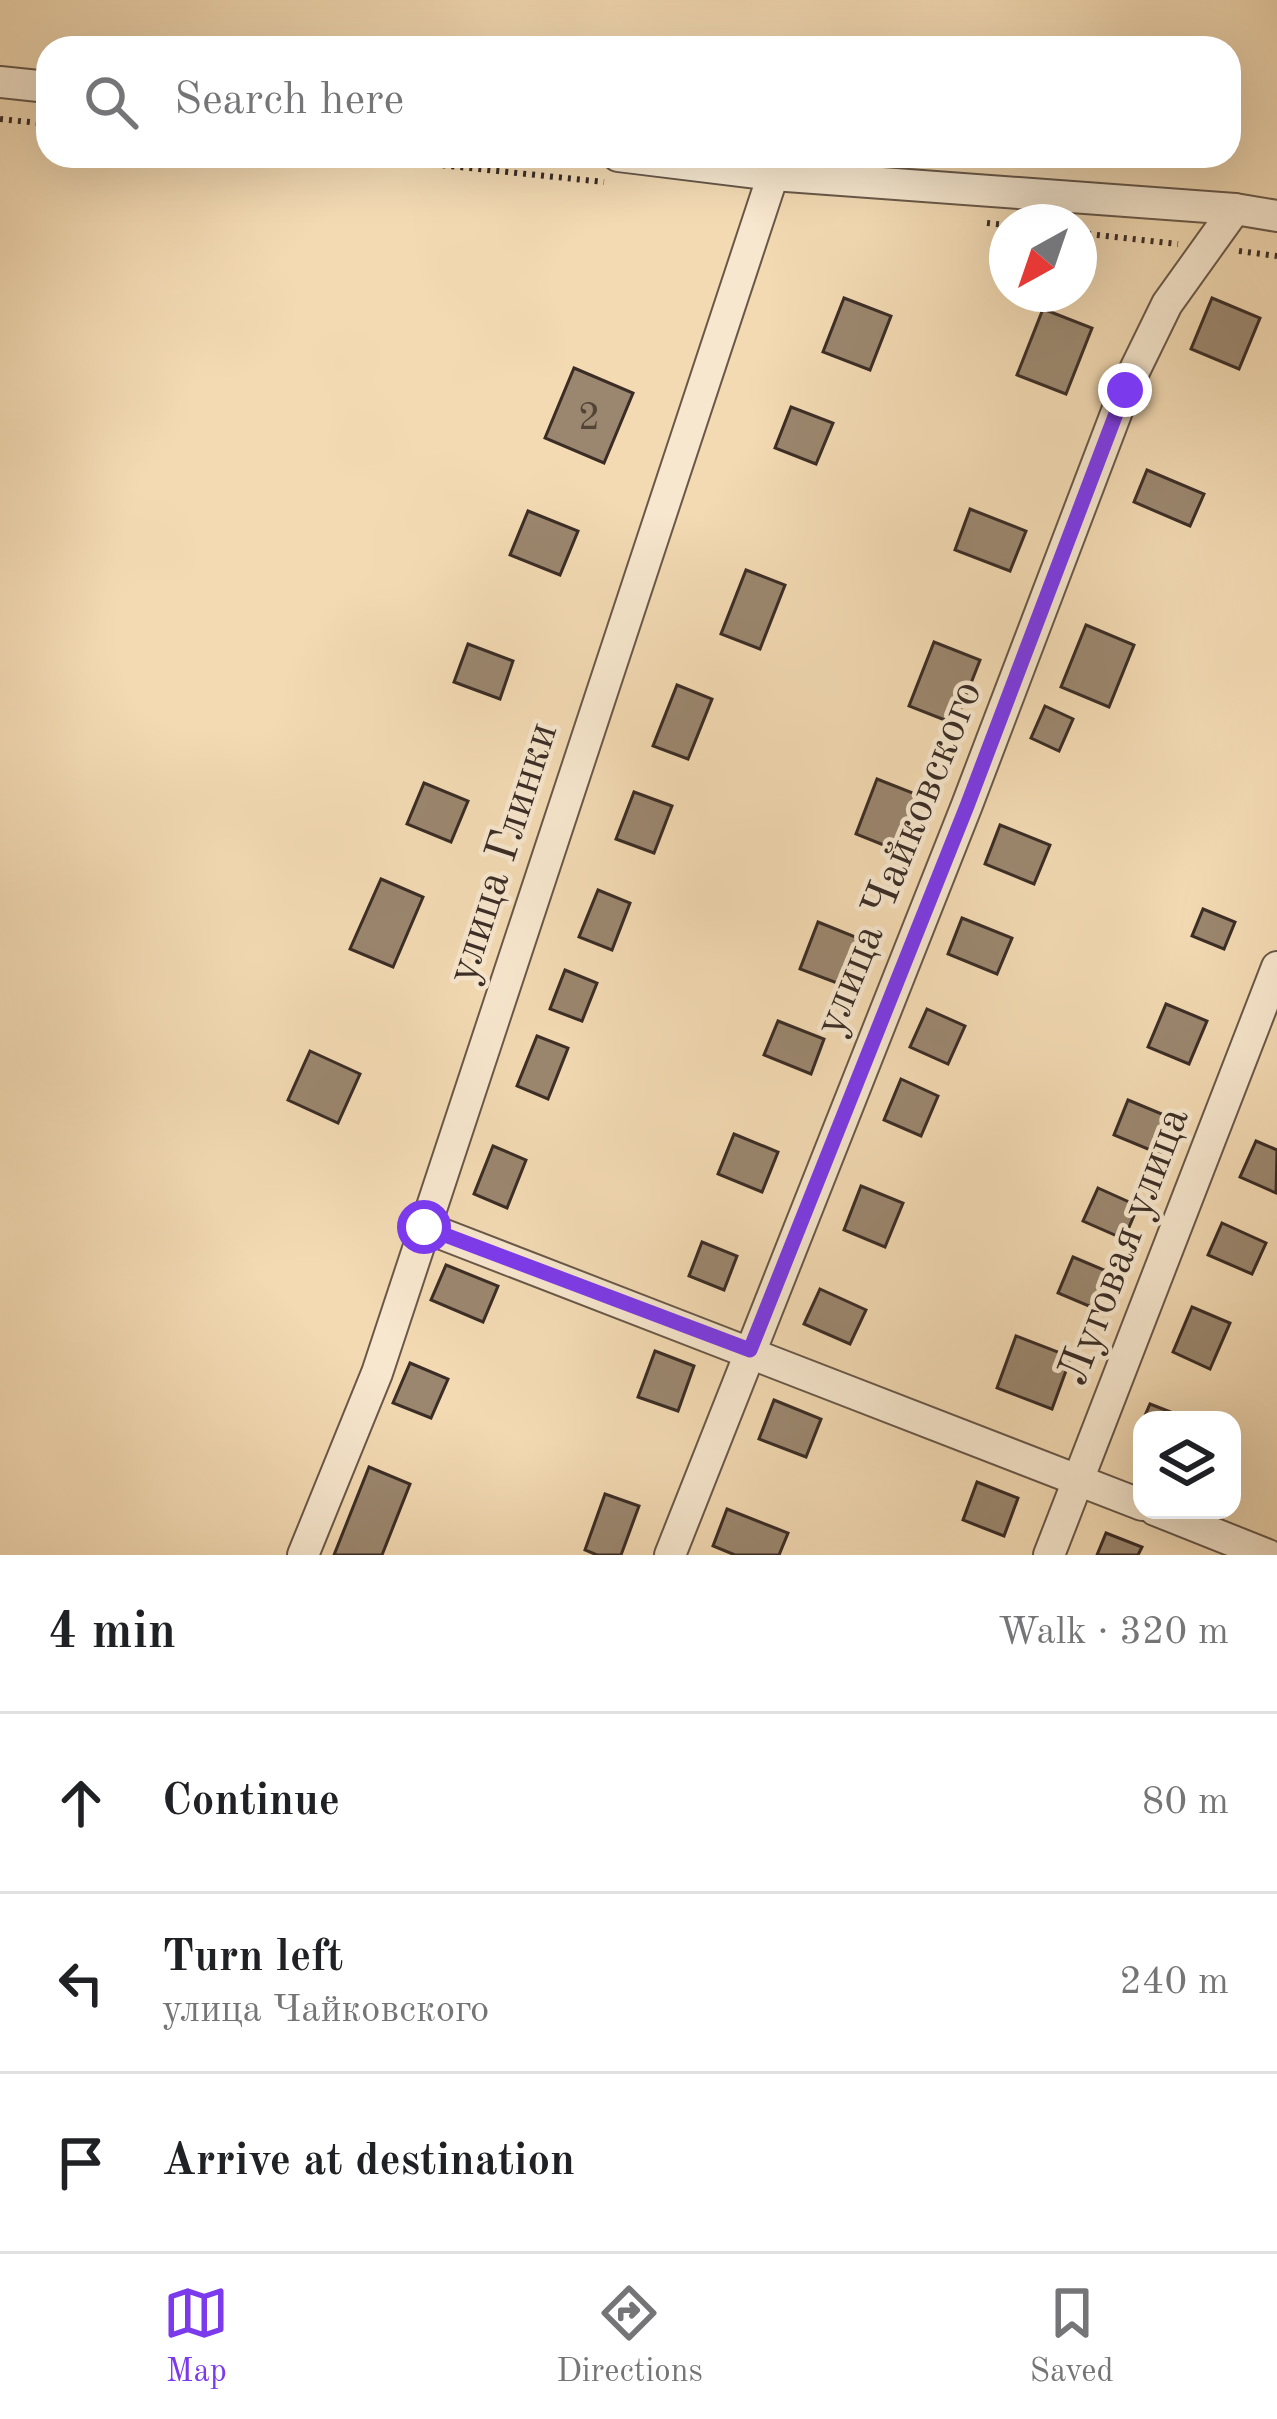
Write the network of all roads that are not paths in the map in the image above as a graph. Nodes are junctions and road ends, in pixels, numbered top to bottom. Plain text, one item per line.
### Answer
1 (0, 82) edge
2 (36, 86) edge
3 (716, 168) edge
4 (773, 175) junction
5 (1235, 209) junction
6 (1277, 216) edge
7 (1277, 968) edge
8 (424, 1227) junction
9 (750, 1350) junction
10 (1078, 1479) junction
11 (1133, 1501) edge
12 (1178, 1519) edge
13 (303, 1555) edge
14 (670, 1555) edge
15 (1049, 1555) edge
16 (1268, 1555) edge

1 - 2 street
3 - 4 street
4 - 5 street
4 - 8 street, улица Глинки
5 - 6 street
5 - 9 street, улица Чайковского
7 - 10 street, Луговая улица
8 - 9 street
8 - 13 street, улица Глинки
9 - 10 street
9 - 14 street, улица Чайковского
10 - 11 street
10 - 15 street, Луговая улица
12 - 16 street

